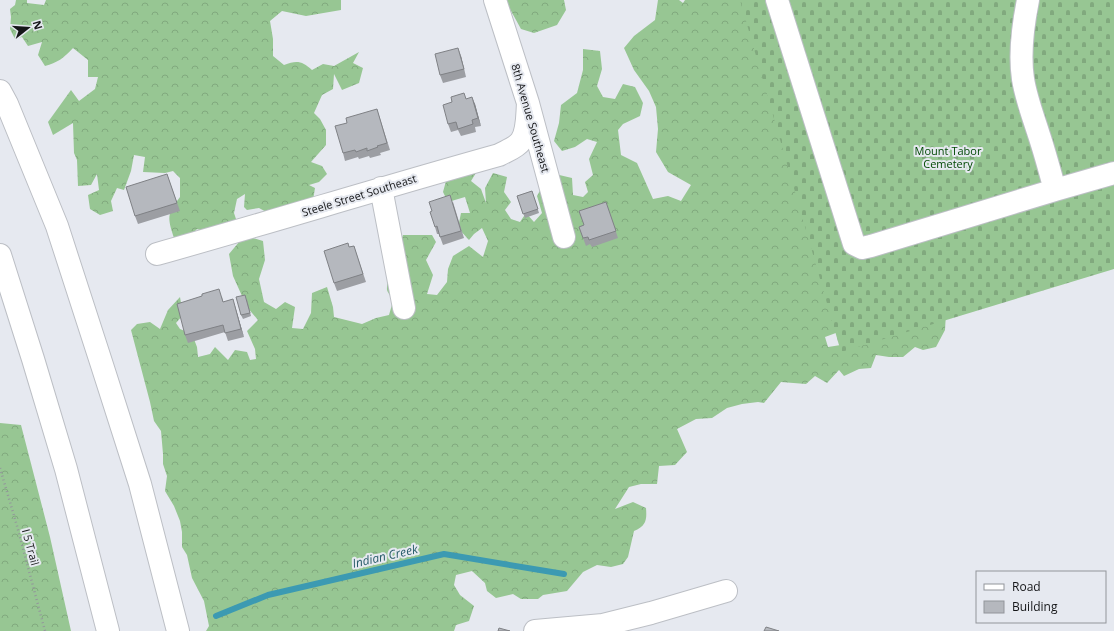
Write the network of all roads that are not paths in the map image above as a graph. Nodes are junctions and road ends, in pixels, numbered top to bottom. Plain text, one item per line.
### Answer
1 (495, 0) edge
2 (777, 0) edge
3 (1028, 0) edge
4 (0, 91) edge
5 (528, 103) junction
6 (1114, 173) edge
7 (381, 188) junction
8 (1055, 190) junction
9 (564, 237) dead end
10 (157, 254) dead end
11 (0, 255) edge
12 (404, 308) dead end
13 (726, 591) dead end
14 (108, 631) edge
15 (178, 631) edge
16 (535, 631) edge

1 - 5 main road, 8th Avenue Southeast
2 - 8 main road
3 - 8 main road
4 - 15 main road
5 - 7 main road, Steele Street Southeast
5 - 9 main road, 8th Avenue Southeast
6 - 8 main road
7 - 10 main road, Steele Street Southeast
7 - 12 main road
11 - 14 main road
13 - 16 main road

